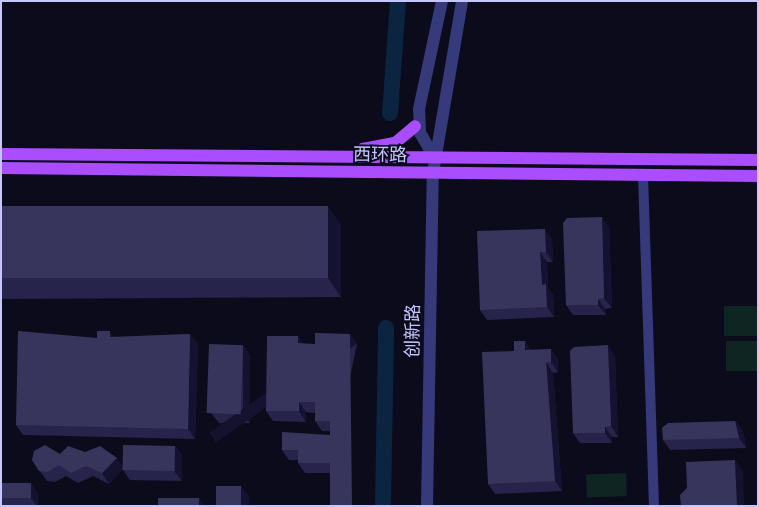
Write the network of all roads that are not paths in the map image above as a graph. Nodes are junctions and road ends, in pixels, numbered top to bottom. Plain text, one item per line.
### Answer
1 (442, 1) edge
2 (462, 1) edge
3 (415, 126) dead end
4 (1, 154) edge
5 (358, 156) junction
6 (434, 157) junction
7 (758, 160) edge
8 (1, 168) edge
9 (433, 173) junction
10 (643, 174) junction
11 (758, 176) edge
12 (427, 506) edge
13 (654, 506) edge

1 - 6 street
2 - 6 street, 创新路
3 - 5 main road
4 - 5 main road, 西环路
5 - 6 main road, 西环路
6 - 7 main road, 西环路
6 - 9 street, 创新路
8 - 9 main road, 西环路
9 - 10 main road, 西环路
9 - 12 street, 创新路
10 - 11 main road, 西环路
10 - 13 street

